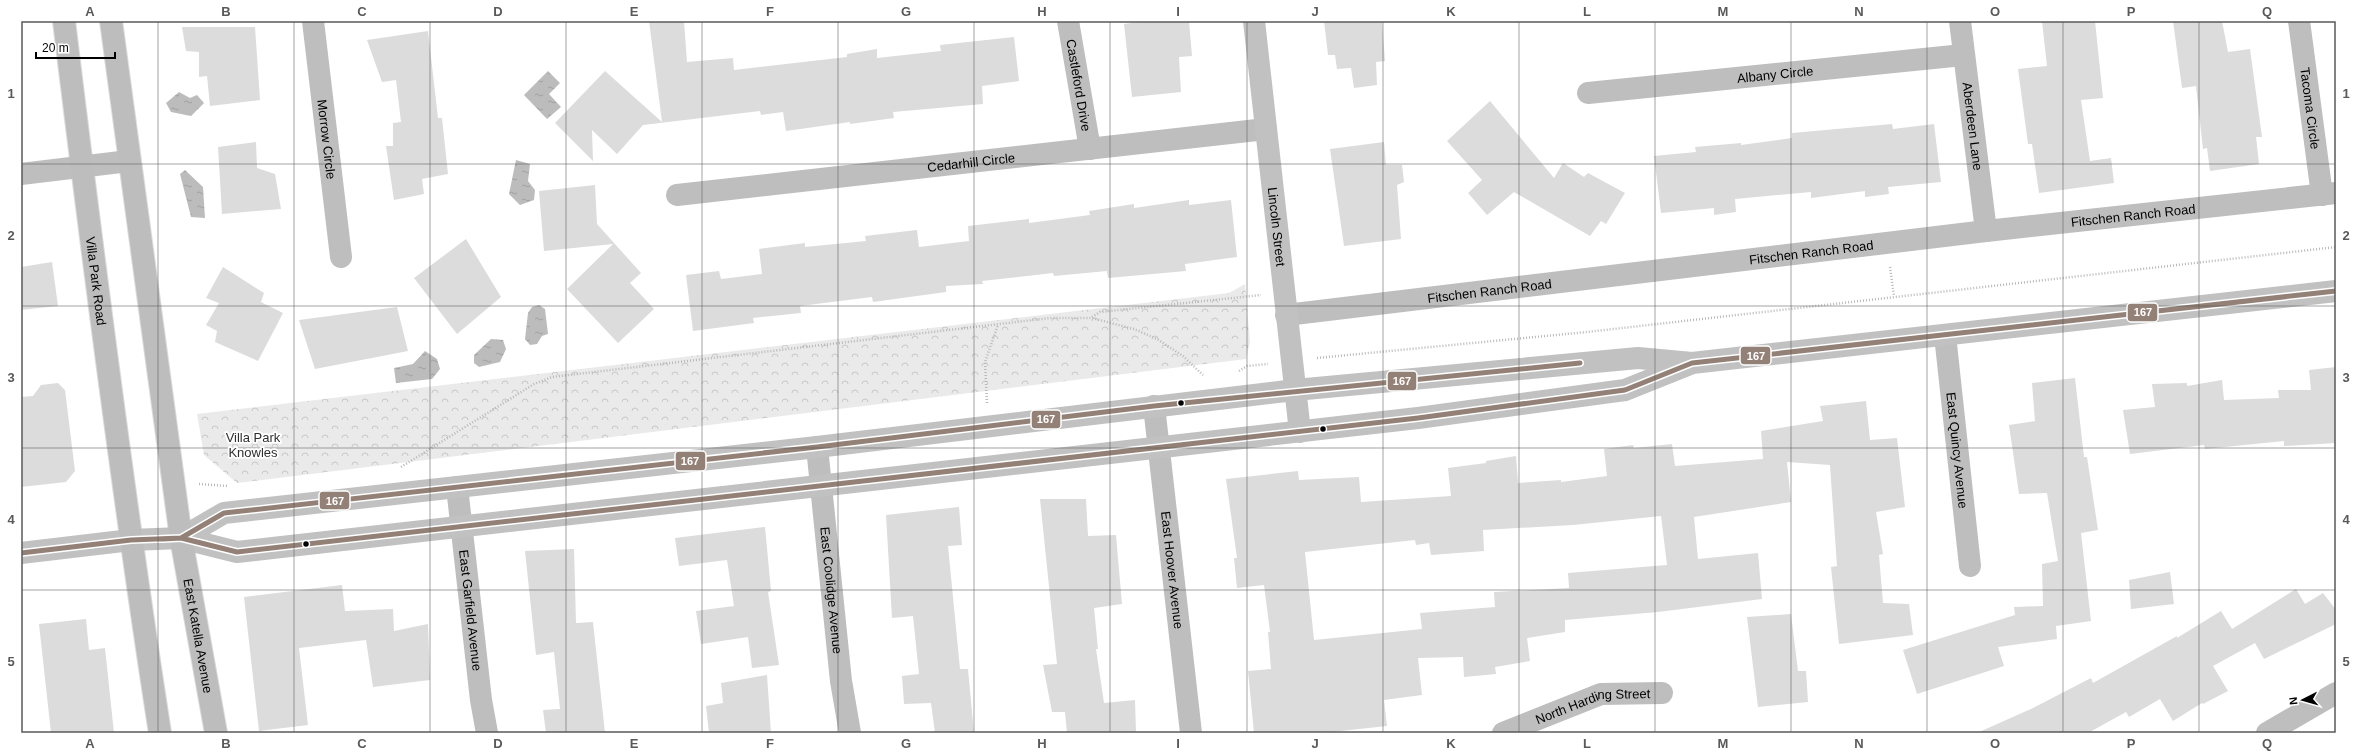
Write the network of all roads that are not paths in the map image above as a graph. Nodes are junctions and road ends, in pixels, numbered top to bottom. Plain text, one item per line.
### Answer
1 (64, 21) edge
2 (111, 21) edge
3 (313, 21) edge
4 (1068, 21) edge
5 (1254, 21) edge
6 (1960, 21) edge
7 (2300, 21) edge
8 (1963, 54) junction
9 (1588, 93) dead end
10 (1266, 129) junction
11 (1090, 149) junction
12 (129, 161) junction
13 (82, 167) junction
14 (21, 174) edge
15 (677, 194) dead end
16 (2329, 194) edge
17 (1986, 231) junction
18 (341, 257) dead end
19 (2336, 291) edge
20 (1286, 315) junction
21 (1945, 335) junction
22 (1692, 363) junction
23 (1295, 390) junction
24 (1154, 406) junction
25 (1300, 432) junction
26 (817, 447) junction
27 (1159, 448) junction
28 (457, 487) junction
29 (822, 487) junction
30 (461, 526) junction
31 (181, 538) junction
32 (132, 540) junction
33 (21, 553) edge
34 (1970, 566) dead end
35 (1662, 693) dead end
36 (2336, 693) edge
37 (160, 733) edge
38 (216, 733) edge
39 (487, 733) edge
40 (850, 733) edge
41 (1191, 733) edge
42 (1503, 733) edge
43 (2267, 733) edge

1 - 13 main road, Villa Park Road
2 - 12 main road
3 - 18 street, Morrow Circle
4 - 11 street, Castleford Drive
5 - 10 street, Lincoln Street
6 - 8 street, Aberdeen Lane
7 - 16 street, Tacoma Circle
8 - 9 street, Albany Circle
8 - 17 street, Aberdeen Lane
10 - 11 street, Cedarhill Circle
10 - 20 street, Lincoln Street
11 - 15 street, Cedarhill Circle
12 - 13 street
12 - 31 main road
13 - 14 street
13 - 32 main road, Villa Park Road
16 - 17 street, Fitschen Ranch Road
17 - 20 street, Fitschen Ranch Road
19 - 21 street
20 - 23 street, Lincoln Street
21 - 22 street
21 - 34 street, East Quincy Avenue
22 - 23 street
22 - 25 street
23 - 24 street
23 - 25 street, Lincoln Street
24 - 26 street
24 - 27 street, East Hoover Avenue
25 - 27 street
26 - 28 street
26 - 29 street, East Coolidge Avenue
27 - 29 street
27 - 41 street, East Hoover Avenue
28 - 30 street, East Garfield Avenue
28 - 31 street
29 - 30 street
29 - 40 street, East Coolidge Avenue
30 - 31 street
30 - 39 street, East Garfield Avenue
31 - 32 street
31 - 38 main road, East Katella Avenue
32 - 33 street
32 - 37 main road
35 - 42 street, North Harding Street
36 - 43 street

